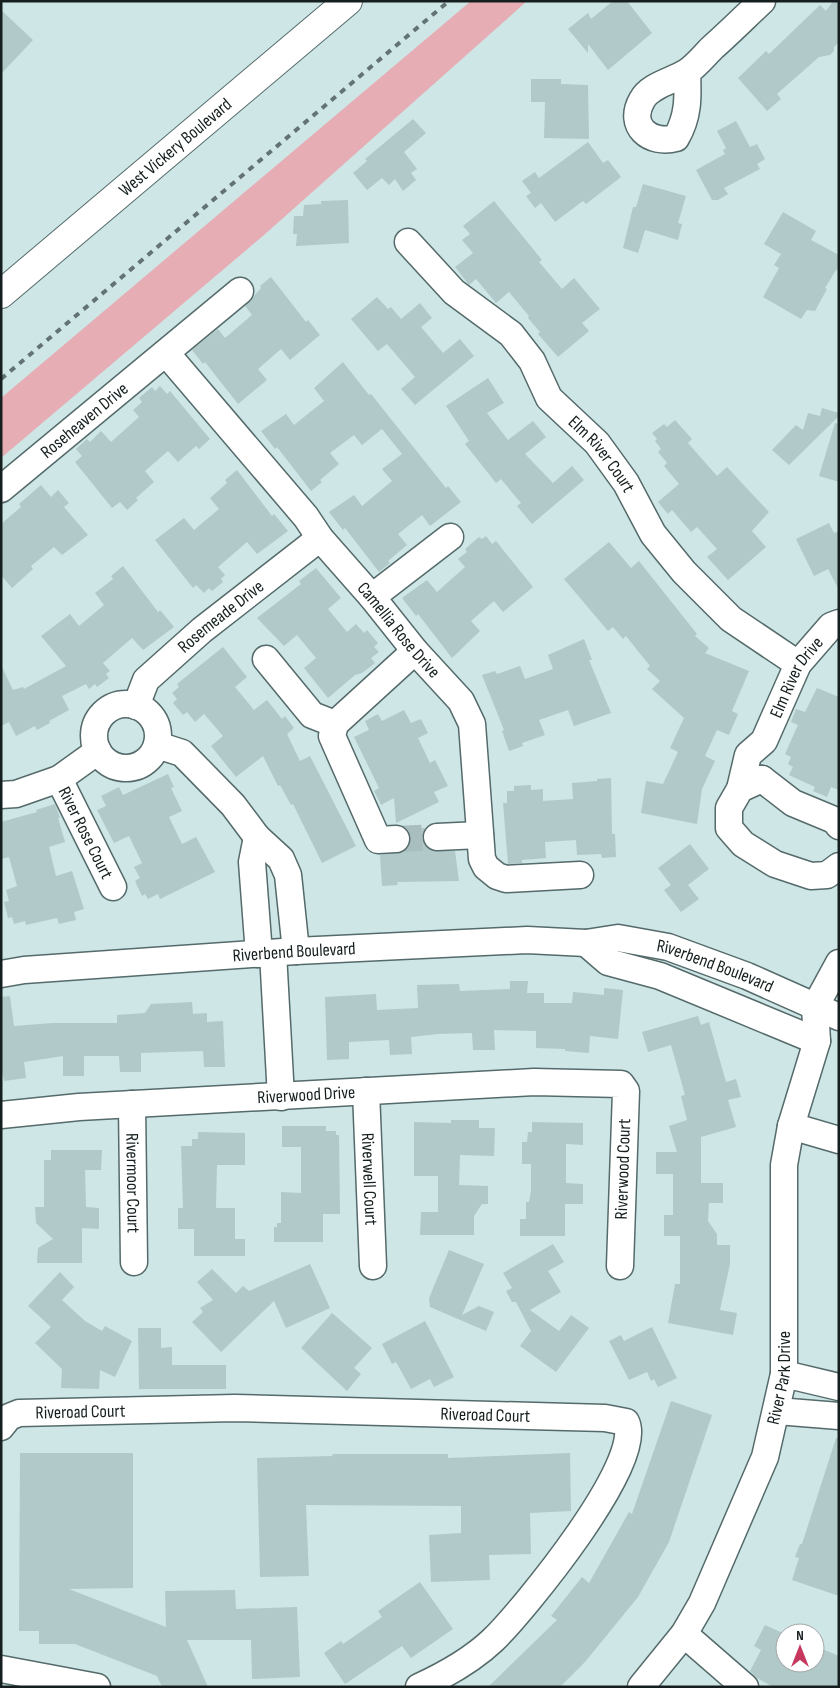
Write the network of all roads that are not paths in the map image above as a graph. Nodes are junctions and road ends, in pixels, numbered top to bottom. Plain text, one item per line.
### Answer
1 (348, 1) edge
2 (762, 1) edge
3 (687, 72) dead end
4 (408, 242) dead end
5 (240, 291) dead end
6 (1, 294) edge
7 (166, 353) junction
8 (1, 488) edge
9 (450, 537) dead end
10 (320, 538) junction
11 (372, 597) junction
12 (839, 623) edge
13 (415, 651) junction
14 (266, 659) dead end
15 (798, 664) junction
16 (136, 706) junction
17 (335, 724) junction
18 (157, 745) junction
19 (98, 751) junction
20 (59, 779) junction
21 (751, 784) junction
22 (1, 796) edge
23 (839, 826) edge
24 (480, 836) junction
25 (257, 837) junction
26 (437, 837) tunnel mouth
27 (396, 839) tunnel mouth
28 (839, 866) edge
29 (580, 875) dead end
30 (114, 887) dead end
31 (291, 894) junction
32 (255, 896) junction
33 (586, 943) junction
34 (276, 953) junction
35 (839, 963) edge
36 (1, 974) edge
37 (815, 1007) junction
38 (839, 1017) edge
39 (839, 1023) edge
40 (817, 1041) junction
41 (612, 1084) joint
42 (366, 1092) junction
43 (281, 1097) junction
44 (132, 1104) junction
45 (1, 1115) edge
46 (791, 1126) junction
47 (839, 1140) edge
48 (134, 1262) dead end
49 (373, 1266) dead end
50 (620, 1266) dead end
51 (784, 1374) junction
52 (839, 1387) edge
53 (777, 1411) junction
54 (839, 1416) edge
55 (1, 1427) edge
56 (684, 1634) junction
57 (1, 1669) edge
58 (97, 1687) edge
59 (419, 1687) edge
60 (641, 1687) edge
61 (745, 1687) edge

1 - 6 main road, West Vickery Boulevard
2 - 3 street
4 - 15 street, Elm River Court
5 - 7 street, Roseheaven Drive
7 - 8 street, Roseheaven Drive
7 - 10 street, Camellia Rose Drive
9 - 11 street
10 - 11 street, Camellia Rose Drive
10 - 16 street, Rosemeade Drive
11 - 13 street, Camellia Rose Drive
12 - 15 street, Elm River Drive
13 - 17 street
13 - 24 street, Camellia Rose Drive
14 - 17 street
15 - 21 street, Elm River Drive
16 - 18 street
16 - 19 street
17 - 27 street
18 - 19 street
18 - 25 street
19 - 20 street
20 - 22 street
20 - 30 street, River Rose Court
21 - 23 street
21 - 28 street, Elm River Drive
24 - 26 street
24 - 29 street, Camellia Rose Drive
25 - 31 street
25 - 32 street
31 - 32 street
31 - 34 street
32 - 34 street
33 - 34 street, Riverbend Boulevard
33 - 37 street, Riverbend Boulevard
33 - 40 street, Riverbend Boulevard
34 - 36 street, Riverbend Boulevard
34 - 43 street
35 - 37 street
37 - 38 street, Riverbend Boulevard
37 - 40 street, River Park Drive
39 - 40 street
40 - 46 street, River Park Drive
41 - 42 street, Riverwood Drive
41 - 50 street, Riverwood Court
42 - 43 street, Riverwood Drive
42 - 49 street, Riverwell Court
43 - 44 street, Riverwood Drive
44 - 45 street, Riverwood Drive
44 - 48 street, Rivermoor Court
46 - 47 street
46 - 51 street, River Park Drive
51 - 52 street
51 - 53 street, River Park Drive
53 - 54 street
53 - 56 street, River Park Drive
55 - 59 street, Riveroad Court
56 - 60 street, River Park Drive
56 - 61 street
57 - 58 street

